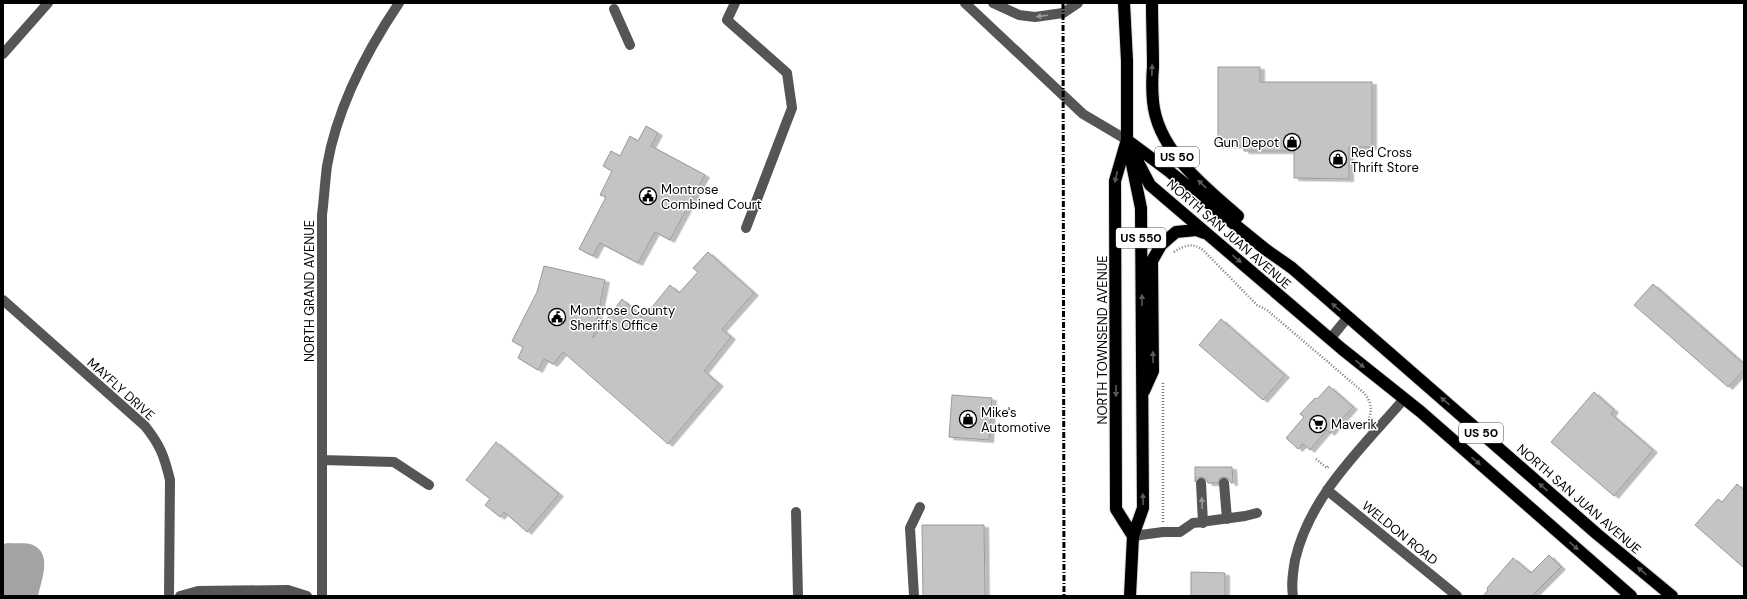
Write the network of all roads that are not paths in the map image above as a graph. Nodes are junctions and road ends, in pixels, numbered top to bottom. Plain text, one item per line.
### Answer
1 (48, 3) edge
2 (399, 3) edge
3 (736, 3) edge
4 (965, 3) edge
5 (993, 3) edge
6 (1078, 3) edge
7 (1124, 3) edge
8 (1152, 3) edge
9 (614, 9) dead end
10 (630, 45) dead end
11 (3, 54) edge
12 (1127, 140) junction
13 (746, 228) dead end
14 (1207, 234) junction
15 (1292, 268) junction
16 (3, 300) edge
17 (1348, 317) junction
18 (1330, 339) junction
19 (1142, 394) junction
20 (1404, 399) junction
21 (322, 460) junction
22 (1201, 483) dead end
23 (1224, 483) dead end
24 (429, 485) dead end
25 (1327, 490) junction
26 (920, 507) dead end
27 (796, 512) dead end
28 (1257, 513) dead end
29 (1227, 519) junction
30 (1203, 523) junction
31 (1133, 536) junction
32 (169, 596) edge
33 (180, 596) edge
34 (307, 596) edge
35 (322, 596) edge
36 (798, 596) edge
37 (914, 596) edge
38 (1130, 596) edge
39 (1293, 596) edge
40 (1457, 596) edge
41 (1631, 596) edge
42 (1672, 596) edge

1 - 11 street
2 - 21 street, NORTH GRAND AVENUE
3 - 13 street
4 - 12 street
6 -> 5 street
7 - 12 highway, NORTH TOWNSEND AVENUE / US 50
15 -> 8 highway, US 50
9 - 10 street
12 - 14 highway, NORTH SAN JUAN AVENUE / US 50
12 - 15 highway, NORTH SAN JUAN AVENUE / US 50
19 -> 12 highway, NORTH TOWNSEND AVENUE / US 550
12 -> 31 highway, NORTH TOWNSEND AVENUE / US 550
14 -> 18 highway, NORTH SAN JUAN AVENUE / US 50
19 -> 14 highway
17 -> 15 highway, NORTH SAN JUAN AVENUE / US 50
16 - 32 street, MAYFLY DRIVE
17 - 18 street
42 -> 17 highway, NORTH SAN JUAN AVENUE / US 50
18 -> 20 highway, NORTH SAN JUAN AVENUE / US 50
31 -> 19 highway, NORTH TOWNSEND AVENUE / US 550
20 - 25 street
20 -> 41 highway, NORTH SAN JUAN AVENUE / US 50
21 - 24 street
21 - 35 street, NORTH GRAND AVENUE
30 -> 22 street
23 - 29 street
25 - 39 street
25 - 40 street, WELDON ROAD
26 - 37 street
27 - 36 street
28 - 29 street
29 - 30 street
30 - 31 street
31 - 38 highway, NORTH TOWNSEND AVENUE / US 550
33 - 34 street

